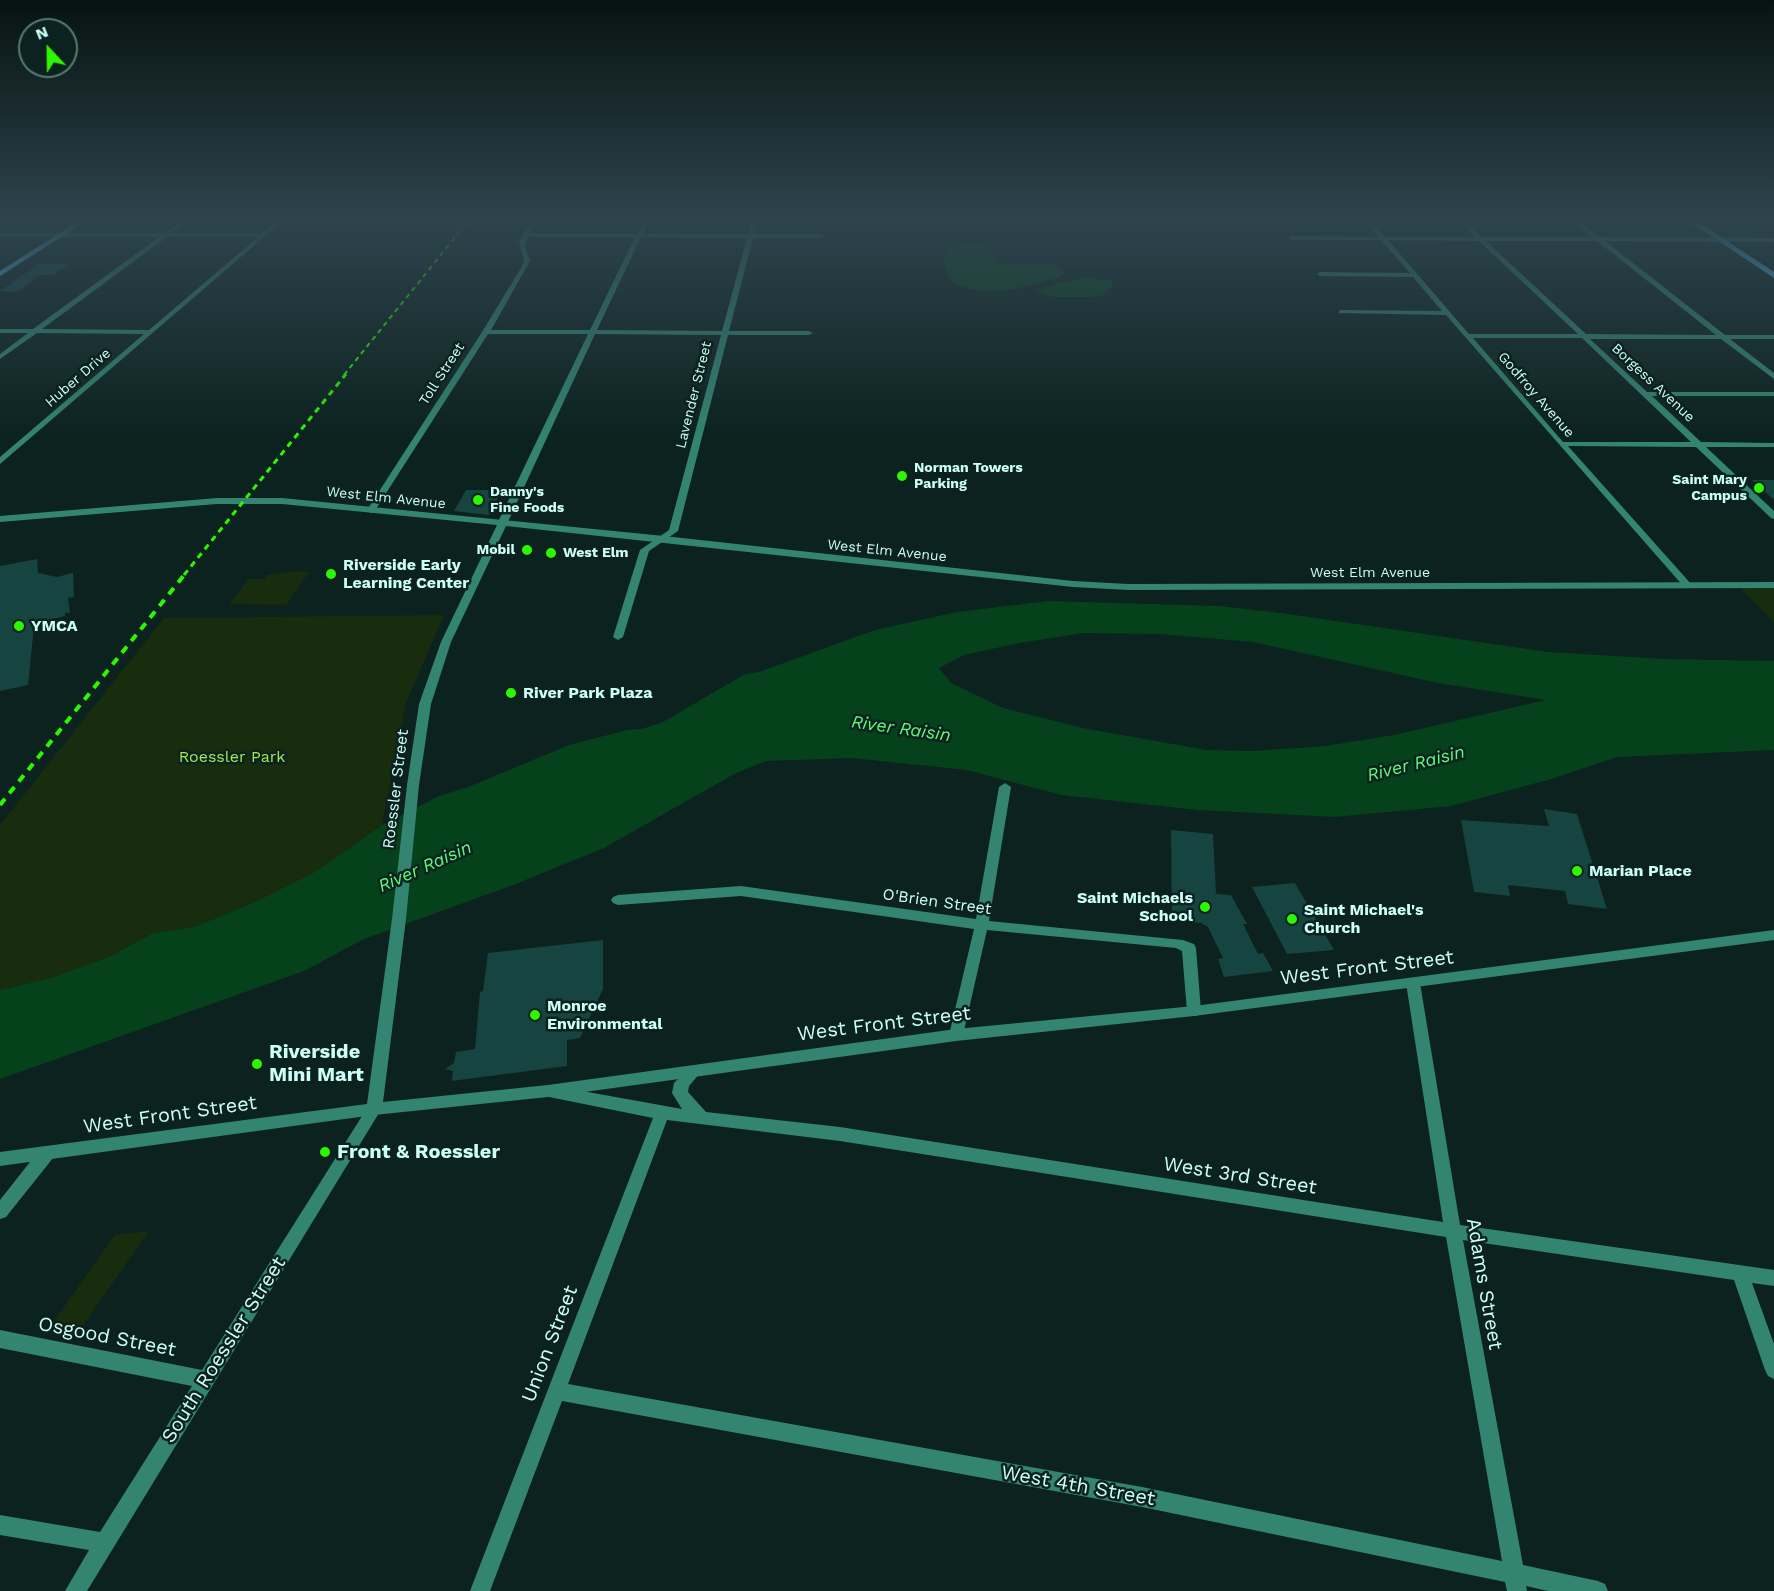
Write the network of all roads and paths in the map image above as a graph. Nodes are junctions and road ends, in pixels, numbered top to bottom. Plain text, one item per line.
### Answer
1 (84, 294) edge
2 (194, 294) edge
3 (508, 294) edge
4 (610, 294) edge
5 (735, 294) edge
6 (1433, 294) edge
7 (1539, 294) edge
8 (1669, 294) edge
9 (1341, 312) dead end
10 (1449, 313) junction
11 (0, 331) edge
12 (34, 331) junction
13 (592, 331) junction
14 (150, 332) junction
15 (486, 332) junction
16 (724, 332) junction
17 (809, 333) dead end
18 (1468, 336) junction
19 (1583, 336) junction
20 (1724, 337) junction
21 (1774, 337) edge
22 (0, 357) edge
23 (1774, 377) edge
24 (1647, 394) junction
25 (1774, 394) edge
26 (1561, 444) junction
27 (1698, 445) junction
28 (1774, 445) edge
29 (0, 461) edge
30 (371, 510) junction
31 (1774, 516) edge
32 (0, 519) edge
33 (502, 524) junction
34 (664, 539) junction
35 (1687, 585) junction
36 (1774, 585) edge
37 (618, 638) dead end
38 (1005, 787) dead end
39 (618, 900) dead end
40 (982, 925) junction
41 (1774, 935) edge
42 (1413, 983) junction
43 (1194, 1011) junction
44 (956, 1035) junction
45 (695, 1071) junction
46 (548, 1091) junction
47 (374, 1109) junction
48 (662, 1113) junction
49 (700, 1116) junction
50 (47, 1153) junction
51 (0, 1159) edge
52 (0, 1212) edge
53 (1453, 1231) junction
54 (1740, 1273) junction
55 (1774, 1278) edge
56 (0, 1339) edge
57 (1774, 1370) edge
58 (205, 1380) junction
59 (556, 1391) junction
60 (0, 1525) edge
61 (103, 1542) junction
62 (1516, 1582) edge
63 (75, 1591) edge
64 (480, 1591) edge
65 (1598, 1591) edge

1 - 12 street
2 - 14 street, Huber Drive
3 - 15 street, Toll Street
4 - 13 street, Roessler Street
5 - 16 street, Lavender Street
6 - 10 street, Godfroy Avenue
7 - 19 street, Borgess Avenue
8 - 20 street
9 - 10 street
10 - 18 street, Godfroy Avenue
11 - 12 street
12 - 14 street
12 - 22 street
13 - 15 street
13 - 16 street
13 - 33 street, Roessler Street
14 - 29 street, Huber Drive
15 - 30 street, Toll Street
16 - 17 street
16 - 34 street, Lavender Street
18 - 19 street
18 - 26 street, Godfroy Avenue
19 - 20 street
19 - 24 street, Borgess Avenue
20 - 21 street
20 - 23 street
24 - 25 street
24 - 27 street, Borgess Avenue
26 - 27 street
26 - 35 street, Godfroy Avenue
27 - 28 street
27 - 31 street, Borgess Avenue
30 - 32 street, West Elm Avenue
30 - 33 street, West Elm Avenue
33 - 34 street, West Elm Avenue
33 - 47 street, Roessler Street
34 - 35 street, West Elm Avenue
34 - 37 street
35 - 36 street, West Elm Avenue
38 - 40 street
39 - 40 street, O'Brien Street
40 - 43 street, O'Brien Street
40 - 44 street
41 - 42 street, West Front Street
42 - 43 street, West Front Street
42 - 53 street, Adams Street
43 - 44 street, West Front Street
44 - 45 street, West Front Street
45 - 46 street, West Front Street
45 - 49 street
46 - 47 street, West Front Street
46 - 48 street, West 3rd Street
47 - 50 street, West Front Street
47 - 58 street, South Roessler Street
48 - 49 street, West 3rd Street
48 - 59 street, Union Street
49 - 53 street, West 3rd Street
50 - 51 street, West Front Street
50 - 52 street
53 - 54 street, West 3rd Street
53 - 62 street, Adams Street
54 - 55 street, West 3rd Street
54 - 57 street
56 - 58 street, Osgood Street
58 - 61 street, South Roessler Street
59 - 62 street, West 4th Street
59 - 64 street, Union Street
60 - 61 street
61 - 63 street, South Roessler Street
62 - 65 street, West 4th Street

